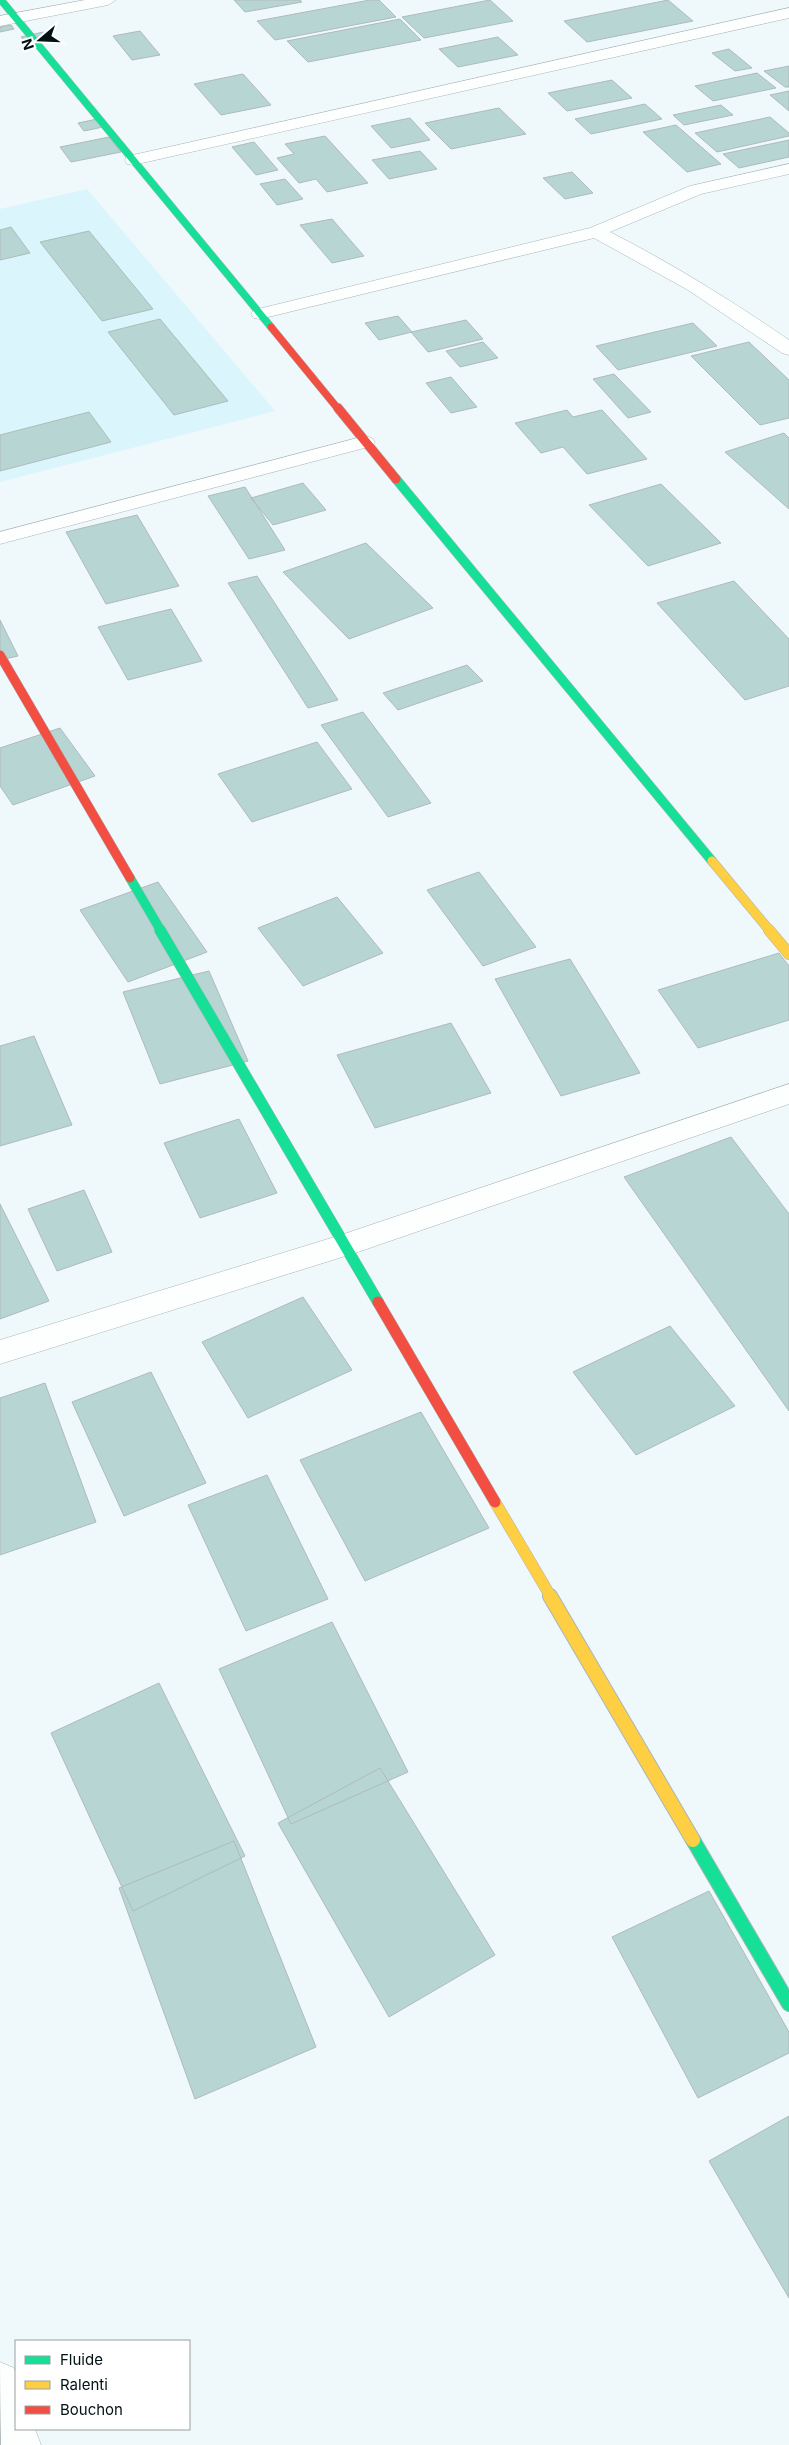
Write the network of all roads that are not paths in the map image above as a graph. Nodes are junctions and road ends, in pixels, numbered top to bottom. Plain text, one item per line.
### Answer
1 (1, 0) edge
2 (108, 0) edge
3 (789, 13) edge
4 (16, 18) junction
5 (0, 21) edge
6 (133, 160) junction
7 (789, 169) edge
8 (596, 232) junction
9 (260, 314) junction
10 (789, 349) edge
11 (366, 442) junction
12 (0, 538) edge
13 (0, 655) edge
14 (789, 954) edge
15 (789, 1094) edge
16 (345, 1246) junction
17 (0, 1352) edge
18 (789, 2004) edge
19 (0, 2382) edge
20 (15, 2427) edge
21 (16, 2430) edge
22 (21, 2445) edge

1 - 4 street
2 - 4 street
3 - 6 street
4 - 5 street
4 - 6 street
6 - 9 street
7 - 8 street
8 - 9 street
8 - 10 street
9 - 11 street
11 - 12 street
11 - 14 street
13 - 16 street
15 - 16 street
16 - 17 street
16 - 18 street
19 - 20 street
21 - 22 street

